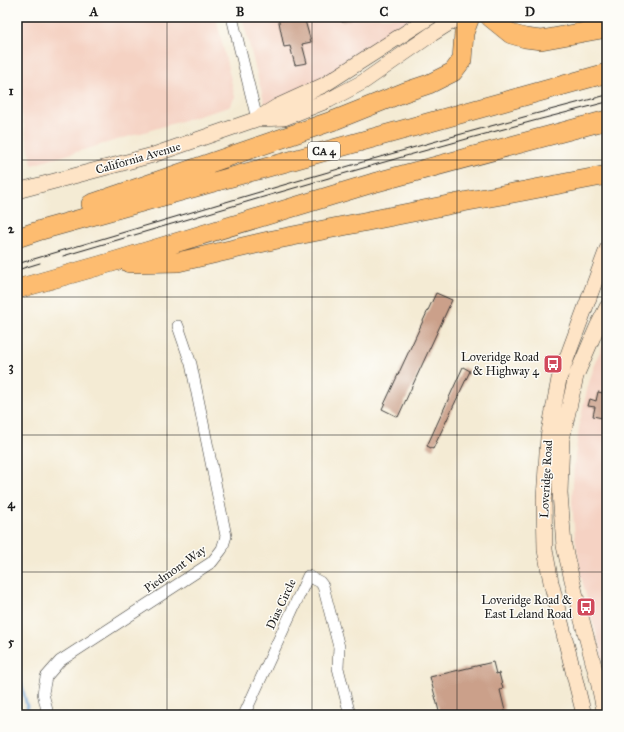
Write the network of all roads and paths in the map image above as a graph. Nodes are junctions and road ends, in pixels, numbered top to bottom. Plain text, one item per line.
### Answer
1 (232, 17) edge
2 (430, 17) edge
3 (459, 17) edge
4 (470, 17) edge
5 (490, 17) edge
6 (607, 28) edge
7 (607, 74) edge
8 (257, 119) junction
9 (607, 120) edge
10 (607, 175) edge
11 (17, 191) edge
12 (41, 230) junction
13 (17, 238) edge
14 (607, 249) edge
15 (109, 263) junction
16 (17, 289) edge
17 (607, 308) edge
18 (178, 326) dead end
19 (48, 715) edge
20 (244, 715) edge
21 (350, 715) edge
22 (584, 715) edge
23 (606, 715) edge

1 - 8 street
2 - 8 main road, California Avenue
3 - 8 main road, California Avenue
4 - 12 highway
5 - 6 highway
7 - 12 highway, CA 4
8 - 11 main road, California Avenue
9 - 15 highway
10 - 15 highway
12 - 13 highway, CA 4
14 - 22 main road, Loveridge Road
15 - 16 highway
17 - 23 main road, Loveridge Road
18 - 19 street, Piedmont Way
20 - 21 street, Dias Circle

